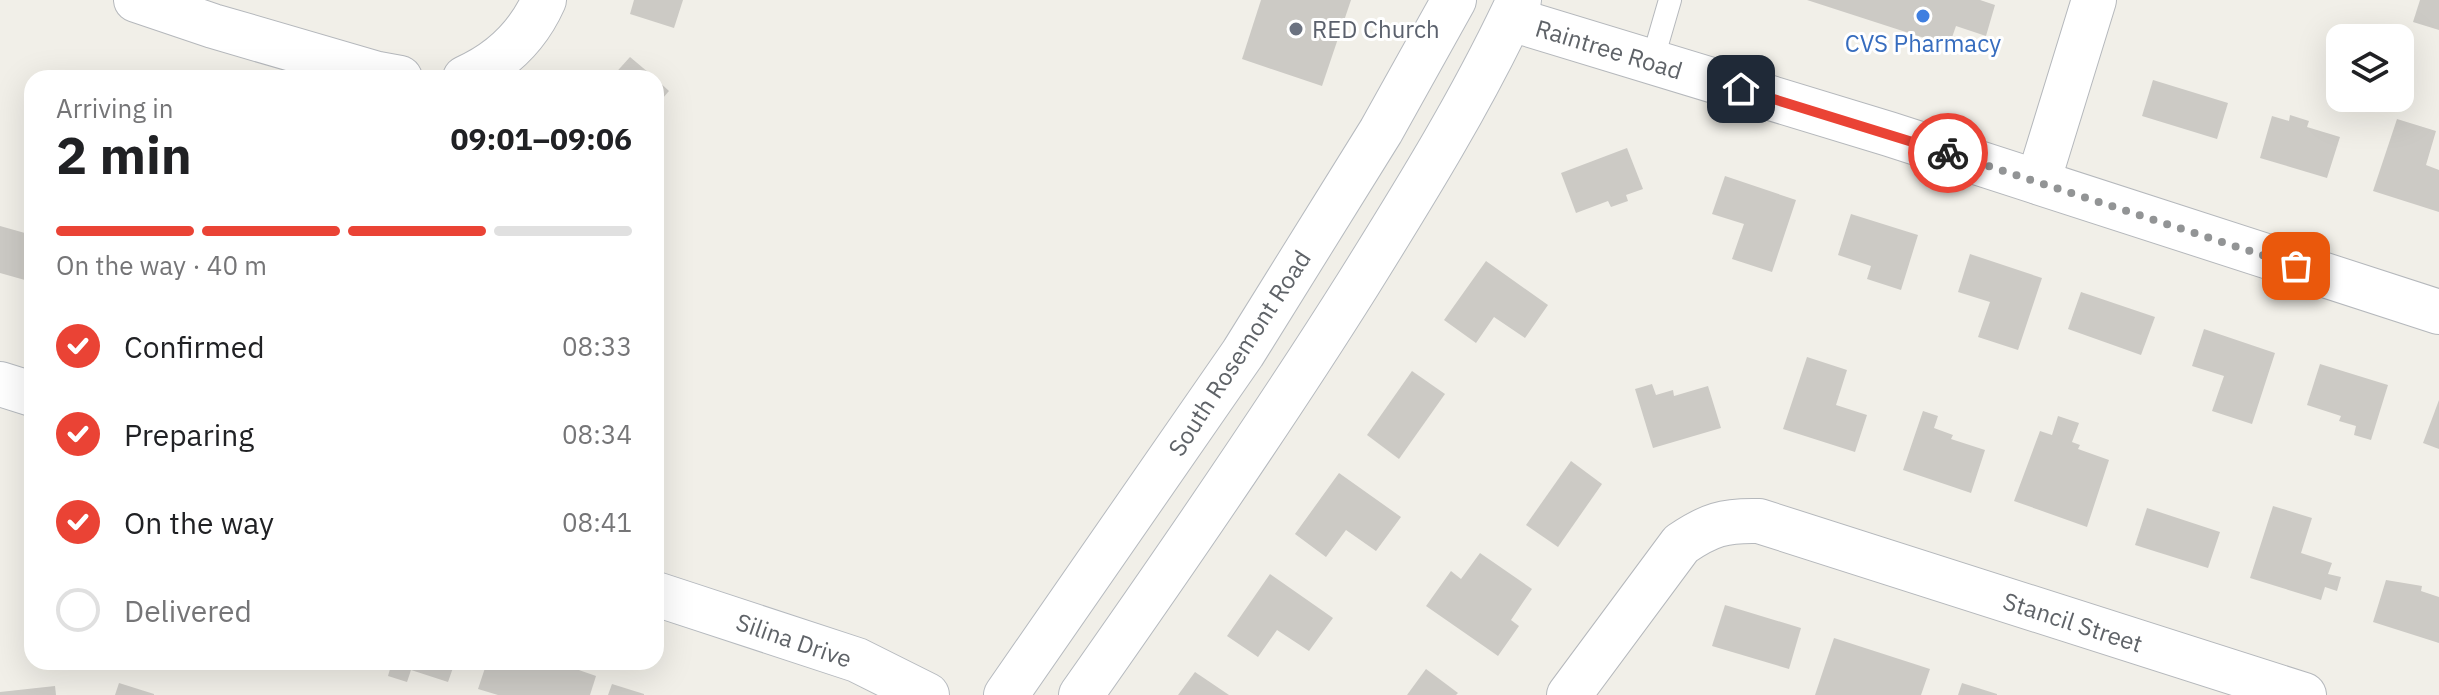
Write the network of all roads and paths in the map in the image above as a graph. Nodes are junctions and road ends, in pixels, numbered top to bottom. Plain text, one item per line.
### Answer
1 (136, 0) edge
2 (544, 0) edge
3 (1454, 0) edge
4 (1670, 0) edge
5 (2094, 0) edge
6 (1515, 9) edge
7 (1652, 62) junction
8 (364, 70) edge
9 (482, 70) edge
10 (2038, 182) junction
11 (2439, 312) edge
12 (0, 384) edge
13 (24, 392) edge
14 (664, 597) edge
15 (927, 695) edge
16 (1006, 695) edge
17 (1081, 695) edge
18 (1569, 695) edge
19 (2304, 695) edge

1 - 8 street
2 - 9 street
3 - 16 street, South Rosemont Road
4 - 7 lane
5 - 10 street
6 - 7 street, Raintree Road
6 - 17 street
7 - 10 street, Raintree Road
10 - 11 street, Raintree Road
12 - 13 street
14 - 15 street, Silina Drive
18 - 19 street, Stancil Street

